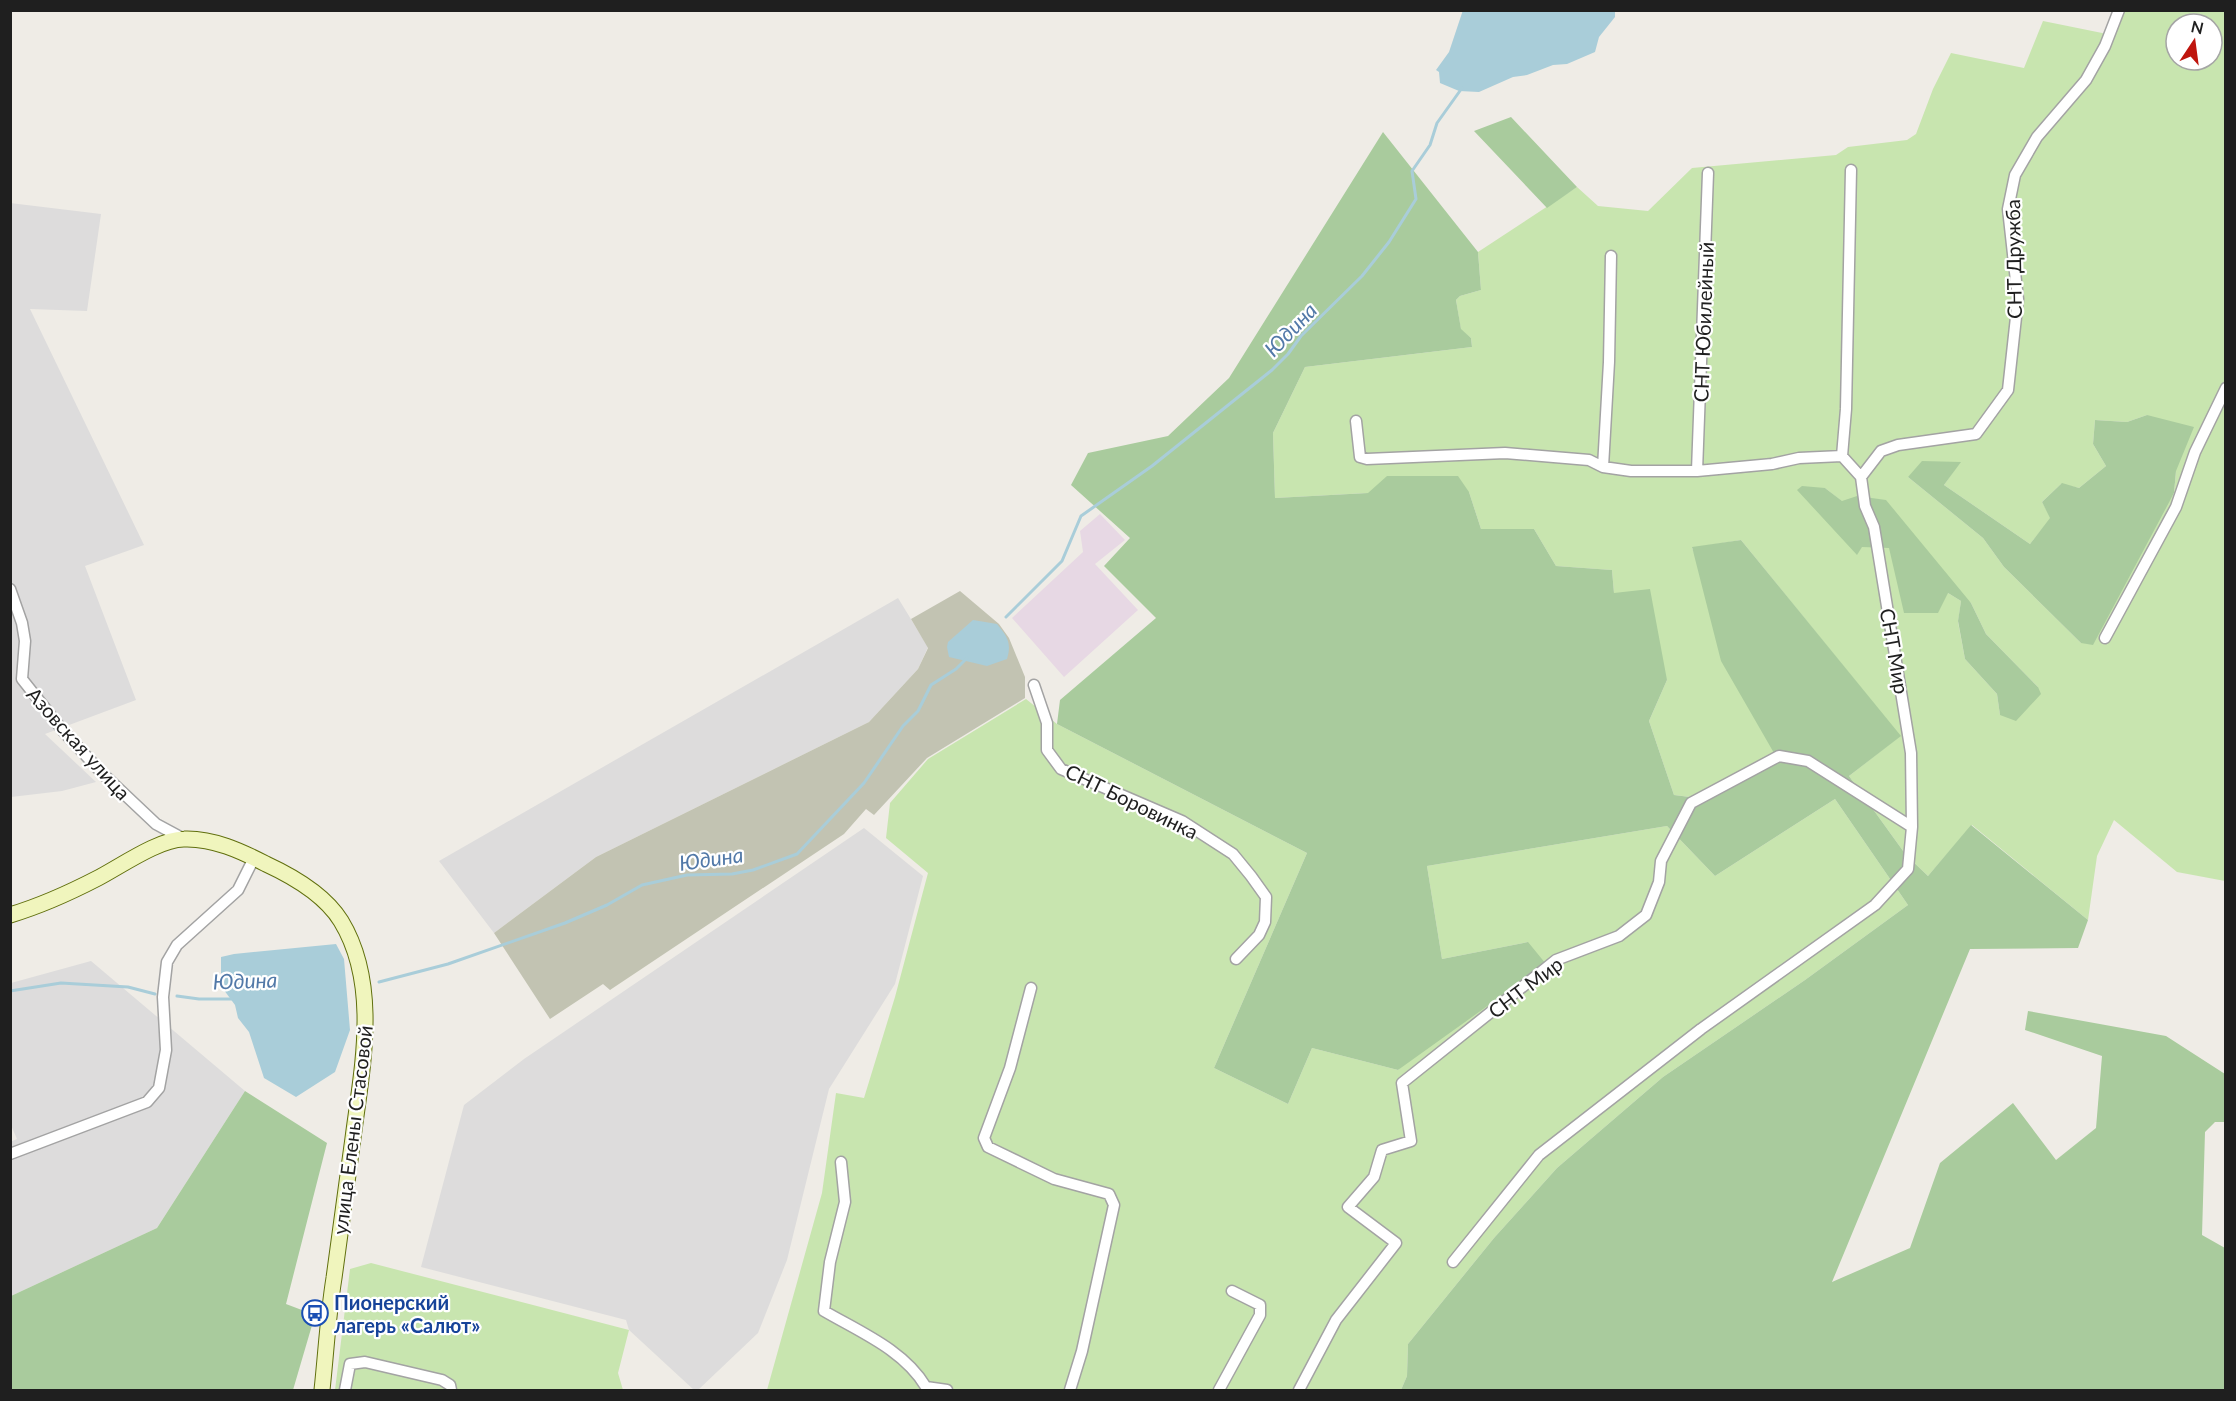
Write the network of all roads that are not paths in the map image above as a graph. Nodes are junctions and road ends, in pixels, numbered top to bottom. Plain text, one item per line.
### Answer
1 (2119, 10) edge
2 (1851, 170) dead end
3 (1708, 173) dead end
4 (1611, 256) dead end
5 (2226, 388) edge
6 (1356, 421) dead end
7 (1842, 456) junction
8 (1604, 467) junction
9 (1697, 471) junction
10 (1861, 477) junction
11 (10, 589) edge
12 (2105, 638) dead end
13 (16, 679) edge
14 (1034, 685) dead end
15 (1912, 827) junction
16 (183, 838) junction
17 (254, 858) junction
18 (10, 915) edge
19 (1236, 959) dead end
20 (1031, 988) dead end
21 (10, 1154) edge
22 (841, 1162) dead end
23 (1453, 1262) dead end
24 (1232, 1290) dead end
25 (322, 1390) edge
26 (345, 1390) edge
27 (451, 1390) edge
28 (947, 1390) edge
29 (1070, 1390) edge
30 (1220, 1390) edge
31 (1299, 1390) edge

1 - 10 street, СНТ Дружба
2 - 7 street
3 - 9 street, СНТ Юбилейный
4 - 8 street
5 - 12 street
6 - 8 street
7 - 9 street
7 - 10 street
8 - 9 street
10 - 15 street, СНТ Мир
11 - 13 street, Азовская улица
13 - 16 street, Азовская улица
14 - 19 street, СНТ Боровинка
15 - 23 street, СНТ Мир
15 - 31 street, СНТ Мир
16 - 17 main road, улица Елены Стасовой
16 - 18 main road, улица Елены Стасовой
17 - 21 street
17 - 25 main road, улица Елены Стасовой
20 - 29 street
22 - 28 street
24 - 30 street
26 - 27 street

